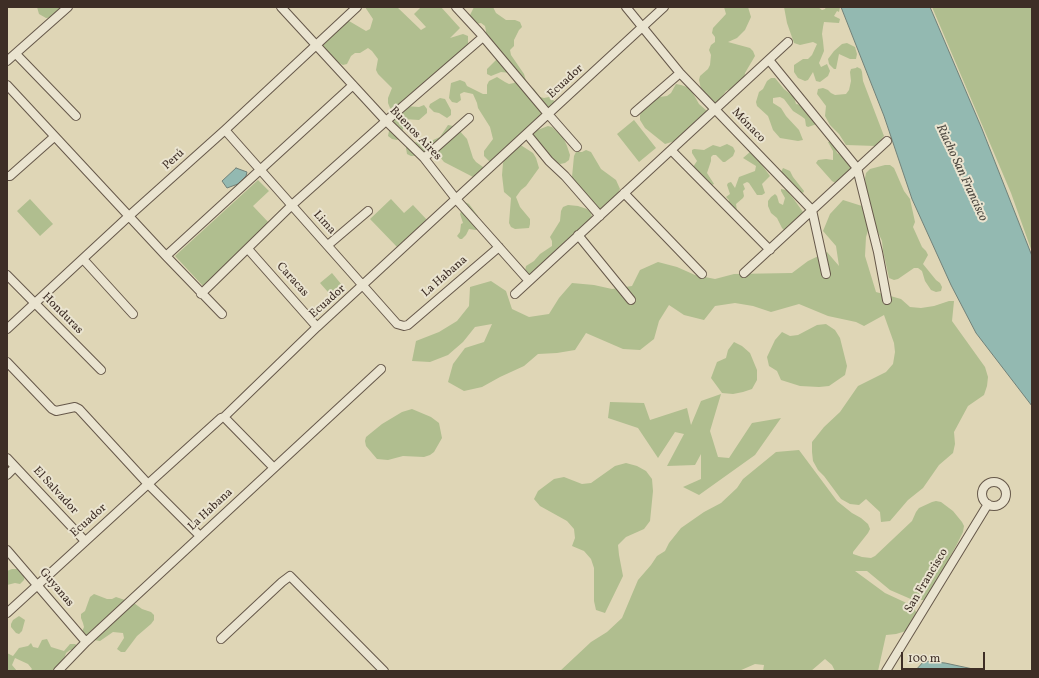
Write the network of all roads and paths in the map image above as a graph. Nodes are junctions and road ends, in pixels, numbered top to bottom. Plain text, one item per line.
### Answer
1 (68, 7) edge
2 (281, 7) edge
3 (357, 7) edge
4 (456, 7) edge
5 (626, 7) edge
6 (664, 7) edge
7 (642, 27) junction
8 (483, 36) junction
9 (788, 42) dead end
10 (316, 46) junction
11 (16, 54) junction
12 (769, 60) junction
13 (7, 61) edge
14 (680, 73) junction
15 (7, 85) edge
16 (352, 85) junction
17 (715, 109) junction
18 (635, 112) dead end
19 (548, 114) junction
20 (76, 116) dead end
21 (468, 118) dead end
22 (386, 121) junction
23 (225, 130) junction
24 (527, 134) junction
25 (54, 137) junction
26 (887, 141) dead end
27 (578, 146) dead end
28 (671, 150) junction
29 (424, 158) junction
30 (857, 168) junction
31 (261, 170) junction
32 (7, 176) edge
33 (624, 193) junction
34 (456, 199) junction
35 (292, 205) junction
36 (812, 210) junction
37 (368, 211) dead end
38 (129, 216) junction
39 (600, 216) junction
40 (578, 235) junction
41 (328, 245) junction
42 (499, 247) junction
43 (248, 249) junction
44 (770, 250) junction
45 (166, 256) junction
46 (83, 259) junction
47 (744, 273) dead end
48 (702, 274) dead end
49 (826, 274) dead end
50 (7, 276) edge
51 (529, 280) junction
52 (364, 285) junction
53 (201, 294) junction
54 (515, 294) dead end
55 (631, 300) dead end
56 (887, 300) dead end
57 (34, 303) junction
58 (133, 314) dead end
59 (222, 314) dead end
60 (408, 325) joint
61 (317, 327) junction
62 (7, 329) edge
63 (7, 362) edge
64 (381, 369) dead end
65 (101, 370) dead end
66 (224, 417) junction
67 (7, 458) edge
68 (15, 467) junction
69 (274, 468) junction
70 (7, 475) edge
71 (148, 484) junction
72 (988, 504) dead end
73 (200, 536) junction
74 (85, 541) junction
75 (7, 550) edge
76 (38, 584) junction
77 (7, 613) edge
78 (221, 639) dead end
79 (86, 642) junction
80 (58, 671) edge
81 (384, 671) edge
82 (886, 671) edge

1 - 11 street
2 - 10 street, Buenos Aires
3 - 10 street, Perú
4 - 8 street
5 - 7 street, Mónaco
6 - 7 street, Ecuador
7 - 14 street, Mónaco
7 - 19 street, Ecuador
8 - 19 street
8 - 22 street
9 - 12 street
10 - 16 street, Buenos Aires
10 - 23 street, Perú
11 - 13 street
11 - 20 street
12 - 17 street
12 - 30 street
14 - 17 street, Mónaco
14 - 18 street
15 - 25 street
16 - 22 street, Buenos Aires
16 - 31 street
17 - 28 street
17 - 36 street, Mónaco
19 - 24 street, Ecuador
19 - 27 street
21 - 29 street
22 - 29 street, Buenos Aires
22 - 35 street
23 - 31 street, Lima
23 - 38 street, Perú
24 - 34 street, Ecuador
24 - 39 street
25 - 32 street
25 - 38 street
26 - 30 street
28 - 33 street
28 - 44 street
29 - 34 street, Buenos Aires
30 - 36 street
30 - 56 street
31 - 35 street, Lima
31 - 45 street
33 - 39 street
33 - 48 street
34 - 42 street, Buenos Aires
34 - 52 street, Ecuador
35 - 41 street, Lima
35 - 43 street
36 - 44 street
36 - 49 street
37 - 41 street
38 - 45 street
38 - 46 street, Perú
39 - 40 street
40 - 51 street
40 - 55 street
41 - 52 street, Lima
42 - 51 street, Buenos Aires
42 - 60 street, La Habana
43 - 53 street
43 - 61 street, Caracas
44 - 47 street
45 - 53 street
46 - 57 street, Perú
46 - 58 street
50 - 57 street, Honduras
51 - 54 street
52 - 60 street, Lima
52 - 61 street, Ecuador
53 - 59 street
57 - 62 street, Perú
57 - 65 street, Honduras
61 - 66 street, Ecuador
63 - 71 street
64 - 69 street, La Habana
66 - 69 street
66 - 71 street, Ecuador
67 - 68 street, El Salvador
68 - 70 street
68 - 74 street, El Salvador
69 - 73 street, La Habana
71 - 73 street
71 - 74 street, Ecuador
72 - 82 street, San Francisco
73 - 79 street, La Habana
74 - 76 street, Ecuador
75 - 76 street, Guyanas
76 - 77 street, Ecuador
76 - 79 street, Guyanas
78 - 81 street
79 - 80 street, La Habana

